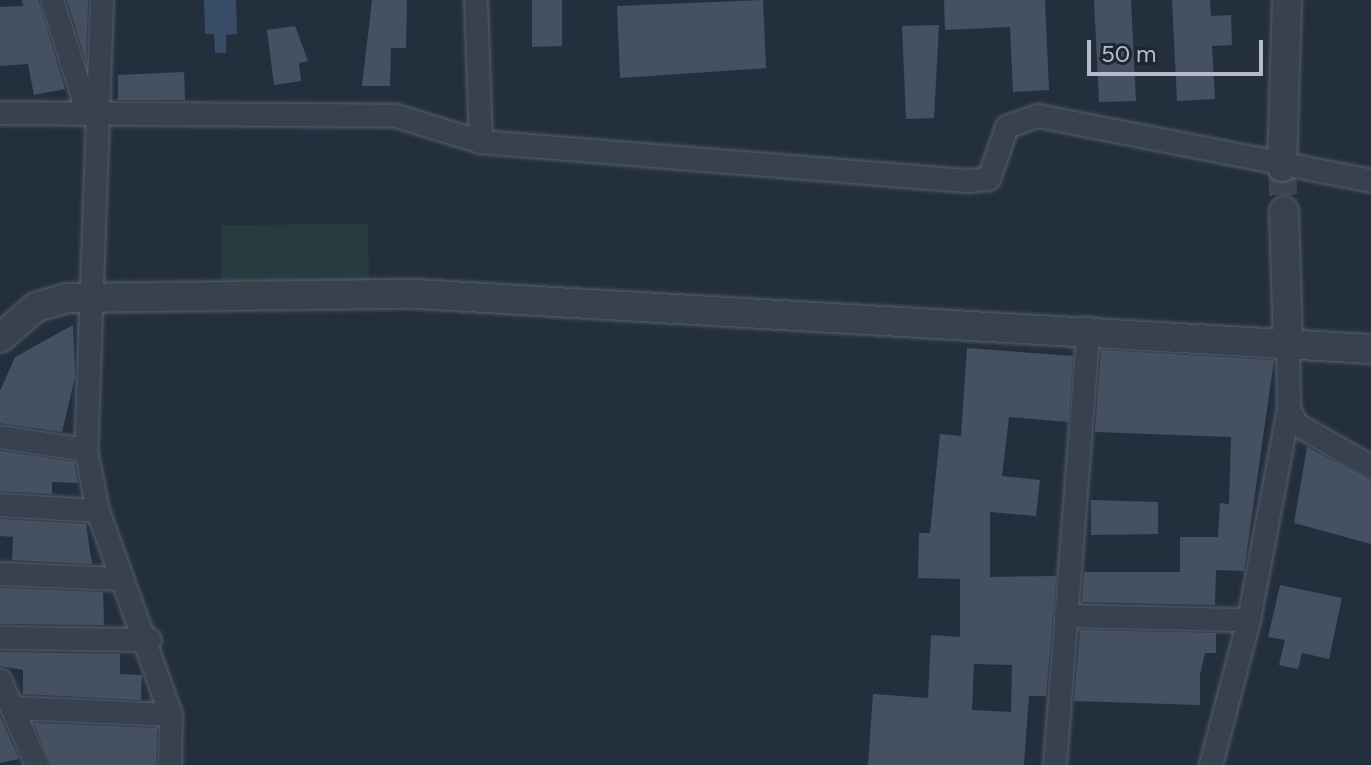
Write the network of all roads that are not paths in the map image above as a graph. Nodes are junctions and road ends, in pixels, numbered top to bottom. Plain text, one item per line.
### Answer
1 (52, 0) edge
2 (102, 0) edge
3 (476, 0) edge
4 (1287, 0) edge
5 (0, 113) edge
6 (100, 115) junction
7 (481, 142) junction
8 (1282, 167) junction
9 (1371, 181) edge
10 (1284, 211) tunnel mouth
11 (88, 297) junction
12 (1089, 328) junction
13 (0, 338) edge
14 (1288, 342) junction
15 (1371, 349) edge
16 (1289, 409) junction
17 (0, 437) edge
18 (86, 450) junction
19 (1371, 467) edge
20 (0, 505) edge
21 (98, 511) junction
22 (0, 574) edge
23 (121, 579) junction
24 (1066, 616) junction
25 (1249, 620) junction
26 (0, 638) edge
27 (150, 640) junction
28 (0, 680) edge
29 (16, 708) junction
30 (171, 715) junction
31 (37, 765) edge
32 (170, 765) edge
33 (1055, 765) edge
34 (1211, 765) edge

1 - 6 street
2 - 6 street
3 - 7 street
4 - 8 street
5 - 6 street
6 - 7 street
6 - 11 street
7 - 8 street
8 - 9 street
10 - 14 street
11 - 12 street
11 - 13 street
11 - 18 street
12 - 14 street
12 - 24 street
14 - 15 street
14 - 16 street
16 - 19 street
16 - 25 street
17 - 18 street
18 - 21 street
20 - 21 street
21 - 23 street
22 - 23 street
23 - 27 street
24 - 25 street
24 - 33 street
25 - 34 street
26 - 27 street
27 - 30 street
28 - 29 street
29 - 30 street
29 - 31 street
30 - 32 street

